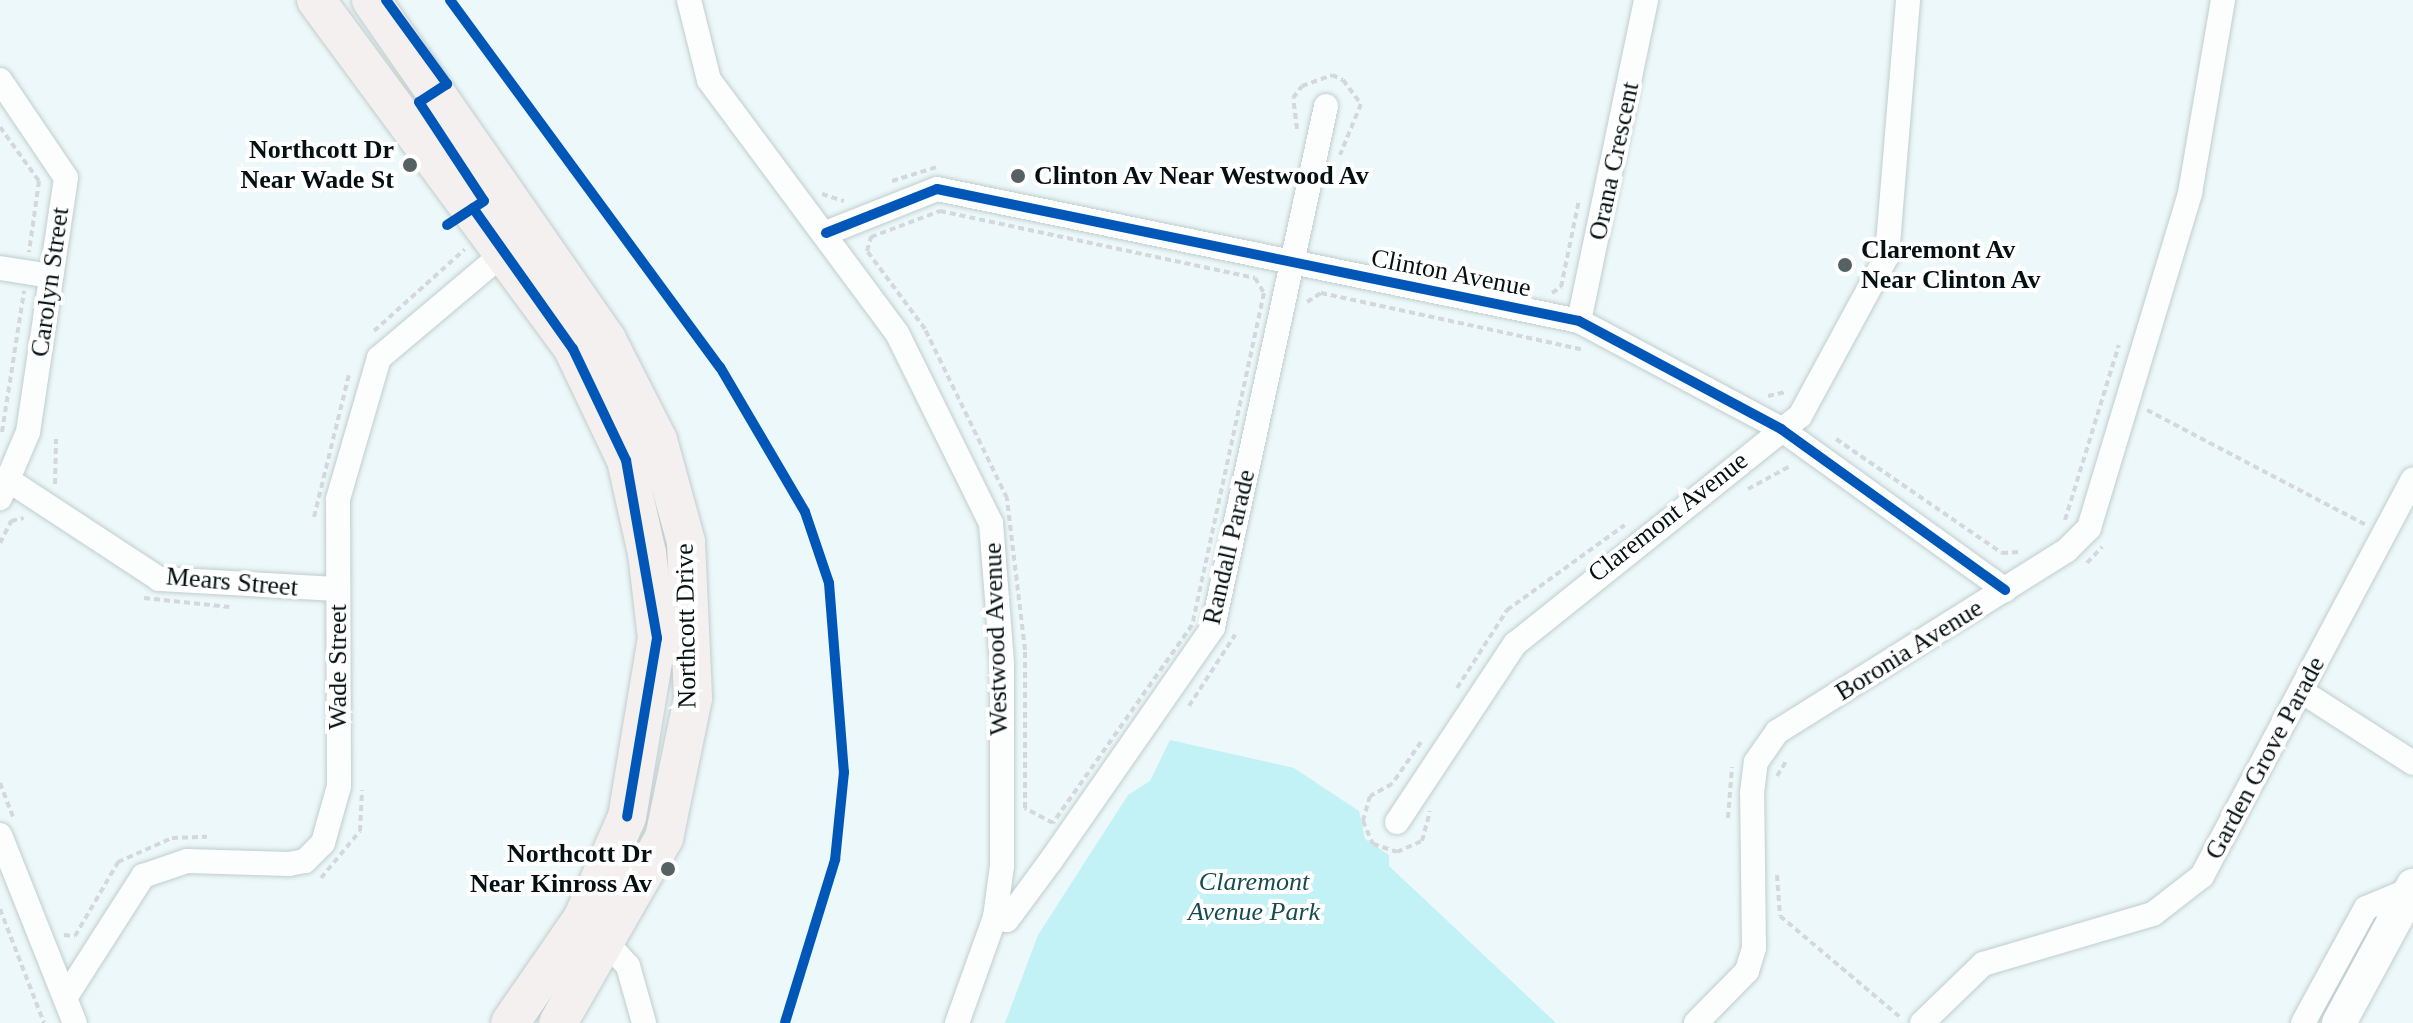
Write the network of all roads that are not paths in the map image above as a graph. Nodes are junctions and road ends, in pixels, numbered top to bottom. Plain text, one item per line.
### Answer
1 (316, 0) edge
2 (371, 0) edge
3 (689, 0) edge
4 (1646, 0) edge
5 (1908, 0) edge
6 (2223, 0) edge
7 (0, 80) edge
8 (1326, 106) dead end
9 (826, 233) junction
10 (519, 241) junction
11 (1290, 262) junction
12 (0, 268) edge
13 (51, 276) junction
14 (1579, 321) junction
15 (1781, 429) junction
16 (2413, 480) edge
17 (5, 489) edge
18 (338, 589) junction
19 (2005, 590) junction
20 (2301, 691) junction
21 (2413, 763) edge
22 (1397, 822) dead end
23 (8, 830) edge
24 (2412, 888) edge
25 (995, 917) junction
26 (596, 931) junction
27 (65, 998) junction
28 (75, 1023) edge
29 (510, 1023) edge
30 (558, 1023) edge
31 (644, 1023) edge
32 (957, 1023) edge
33 (1696, 1023) edge
34 (1922, 1023) edge
35 (2303, 1023) edge
36 (2339, 1023) edge

1 - 10 main road, Northcott Drive
2 - 10 main road, Northcott Drive
3 - 9 street, Westwood Avenue
4 - 14 street, Orana Crescent
5 - 15 street, Claremont Avenue
6 - 19 street, Boronia Avenue
7 - 13 street, Carolyn Street
8 - 11 street, Randall Parade
9 - 11 street, Clinton Avenue
9 - 25 street, Westwood Avenue
10 - 18 street, Wade Street
10 - 26 main road, Northcott Drive
11 - 14 street, Clinton Avenue
11 - 25 street, Randall Parade
12 - 13 street
13 - 17 street, Carolyn Street
14 - 15 street, Clinton Avenue
15 - 19 street, Clinton Avenue
15 - 22 street, Claremont Avenue
16 - 20 street, Garden Grove Parade
17 - 18 street, Mears Street
18 - 27 street, Wade Street
19 - 33 street, Boronia Avenue
20 - 21 street
20 - 34 street, Garden Grove Parade
23 - 27 street
24 - 35 street
24 - 36 main road
25 - 32 street, Westwood Avenue
26 - 29 main road, Northcott Drive
26 - 30 main road, Northcott Drive
26 - 31 street
27 - 28 street

